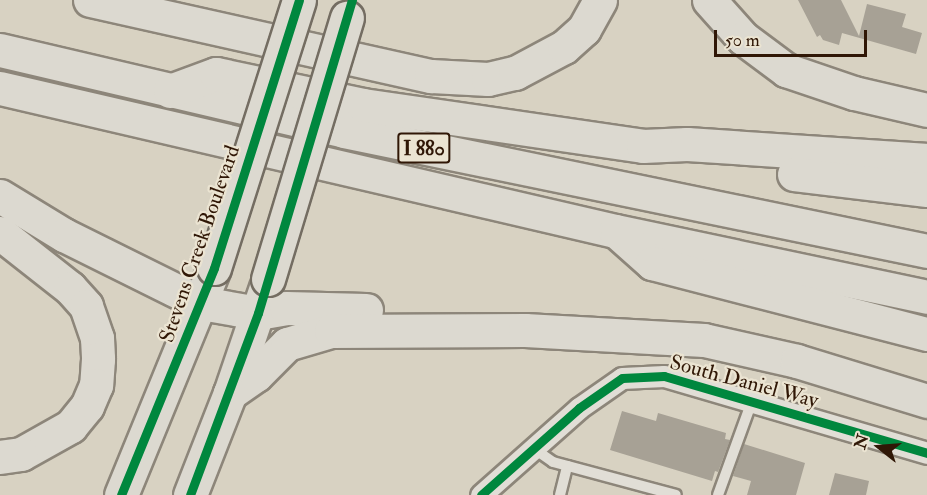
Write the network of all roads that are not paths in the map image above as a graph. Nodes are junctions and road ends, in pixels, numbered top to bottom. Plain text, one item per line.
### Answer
1 (90, 0) edge
2 (299, 0) edge
3 (600, 0) edge
4 (709, 0) edge
5 (351, 3) edge
6 (0, 50) edge
7 (0, 88) edge
8 (170, 91) junction
9 (927, 108) edge
10 (642, 146) junction
11 (927, 160) edge
12 (927, 190) edge
13 (0, 196) edge
14 (615, 231) junction
15 (0, 232) edge
16 (927, 251) edge
17 (927, 297) edge
18 (201, 303) junction
19 (258, 313) junction
20 (573, 330) junction
21 (927, 334) edge
22 (230, 393) junction
23 (927, 401) edge
24 (752, 402) junction
25 (533, 448) junction
26 (927, 453) edge
27 (0, 457) edge
28 (567, 466) junction
29 (121, 495) edge
30 (190, 495) edge
31 (482, 495) edge
32 (560, 495) edge
33 (676, 495) edge
34 (718, 495) edge

1 - 3 main road
2 - 18 main road, Stevens Creek Boulevard, bridge
4 - 9 main road
5 - 19 main road, bridge
6 - 8 main road, I 880
7 - 14 main road, I 880
8 - 10 main road
8 - 16 main road, I 880
10 - 11 main road
10 - 12 main road
13 - 18 main road
14 - 17 main road, I 880
14 - 21 main road
15 - 27 main road
18 - 19 main road
18 - 29 main road, Stevens Creek Boulevard
19 - 20 main road
19 - 22 main road
20 - 22 main road
20 - 23 main road
22 - 30 main road
24 - 25 street, South Daniel Way
24 - 26 street, South Daniel Way
24 - 34 lane
25 - 28 lane
25 - 31 street, South Daniel Way
28 - 32 lane
28 - 33 lane

